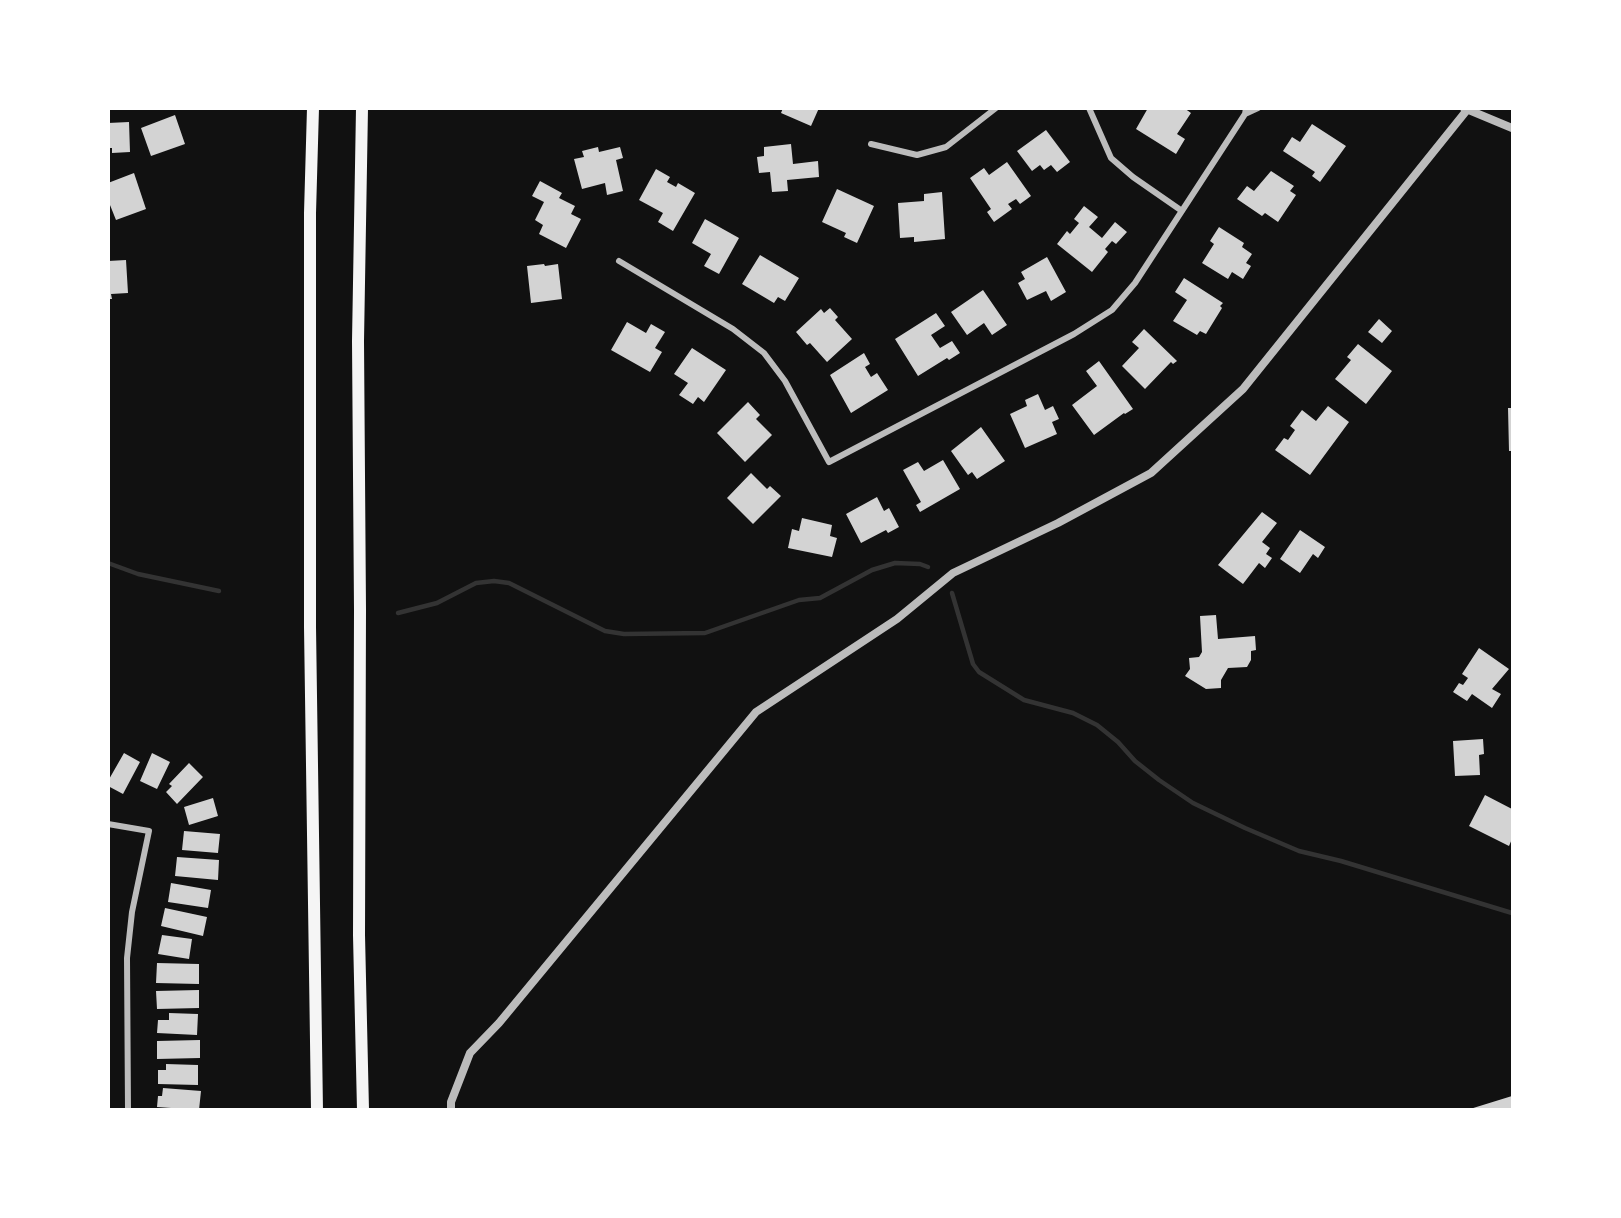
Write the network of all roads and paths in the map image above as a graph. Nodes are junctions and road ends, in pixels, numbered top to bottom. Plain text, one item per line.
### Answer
1 (313, 108) edge
2 (362, 108) edge
3 (996, 108) edge
4 (1089, 108) edge
5 (1258, 108) edge
6 (1466, 109) edge
7 (1245, 111) edge
8 (1513, 128) edge
9 (870, 144) dead end
10 (1182, 211) junction
11 (619, 261) dead end
12 (108, 824) edge
13 (128, 1110) edge
14 (317, 1110) edge
15 (362, 1110) edge
16 (451, 1110) edge

1 - 14 highway
2 - 15 highway
3 - 9 street
4 - 10 street
5 - 7 street
6 - 8 street
6 - 16 street
7 - 10 street
10 - 11 street
12 - 13 street

